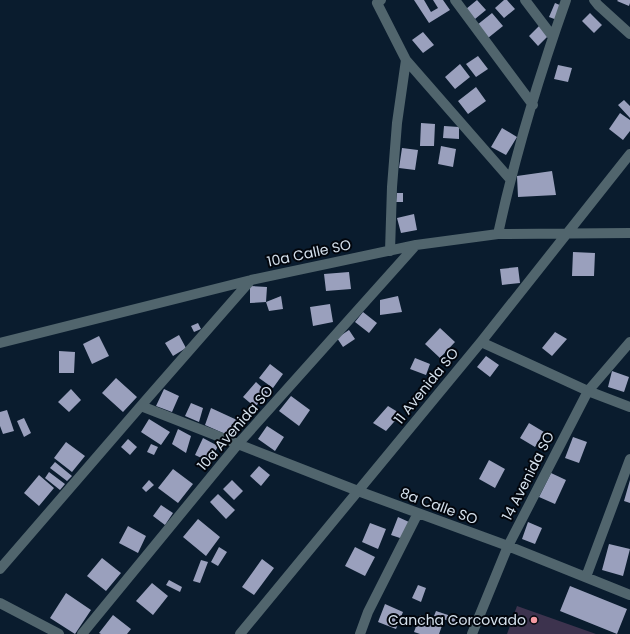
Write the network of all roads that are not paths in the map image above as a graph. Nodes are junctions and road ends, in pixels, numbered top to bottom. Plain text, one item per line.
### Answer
1 (381, 0) edge
2 (455, 0) edge
3 (525, 0) edge
4 (566, 0) edge
5 (594, 0) edge
6 (630, 34) edge
7 (553, 36) junction
8 (406, 60) junction
9 (532, 105) junction
10 (630, 154) edge
11 (510, 179) junction
12 (568, 233) junction
13 (630, 233) edge
14 (498, 234) junction
15 (416, 245) junction
16 (390, 250) junction
17 (251, 280) junction
18 (481, 342) junction
19 (630, 342) edge
20 (0, 343) edge
21 (588, 391) junction
22 (141, 406) junction
23 (630, 408) edge
24 (238, 444) junction
25 (630, 459) edge
26 (358, 491) junction
27 (418, 513) junction
28 (508, 546) junction
29 (0, 569) edge
30 (586, 577) junction
31 (630, 595) edge
32 (0, 603) edge
33 (59, 634) edge
34 (82, 634) edge
35 (240, 634) edge
36 (360, 634) edge
37 (472, 634) edge

1 - 8 street
2 - 9 street
3 - 7 street
4 - 7 street
5 - 6 street
7 - 9 street
8 - 11 street
8 - 16 street
9 - 11 street
10 - 12 street, 11 Avenida SO
11 - 14 street
12 - 13 street, 10a Calle SO
12 - 14 street, 10a Calle SO
12 - 18 street, 11 Avenida SO
14 - 15 street, 10a Calle SO
15 - 16 street, 10a Calle SO
15 - 24 street, 10a Avenida SO
16 - 17 street, 10a Calle SO
17 - 20 street, 10a Calle SO
17 - 22 street
18 - 21 street
18 - 26 street, 11 Avenida SO
19 - 21 street, 14 Avenida SO
21 - 23 street
21 - 28 street, 14 Avenida SO
22 - 24 street, 8a Calle SO
22 - 29 street
24 - 26 street, 8a Calle SO
24 - 34 street, 10a Avenida SO
25 - 30 street
26 - 27 street, 8a Calle SO
26 - 35 street, 11 Avenida SO
27 - 28 street, 8a Calle SO
27 - 36 street
28 - 30 street, 8a Calle SO
28 - 37 street, 14 Avenida SO
30 - 31 street, 8a Calle SO
32 - 33 street

